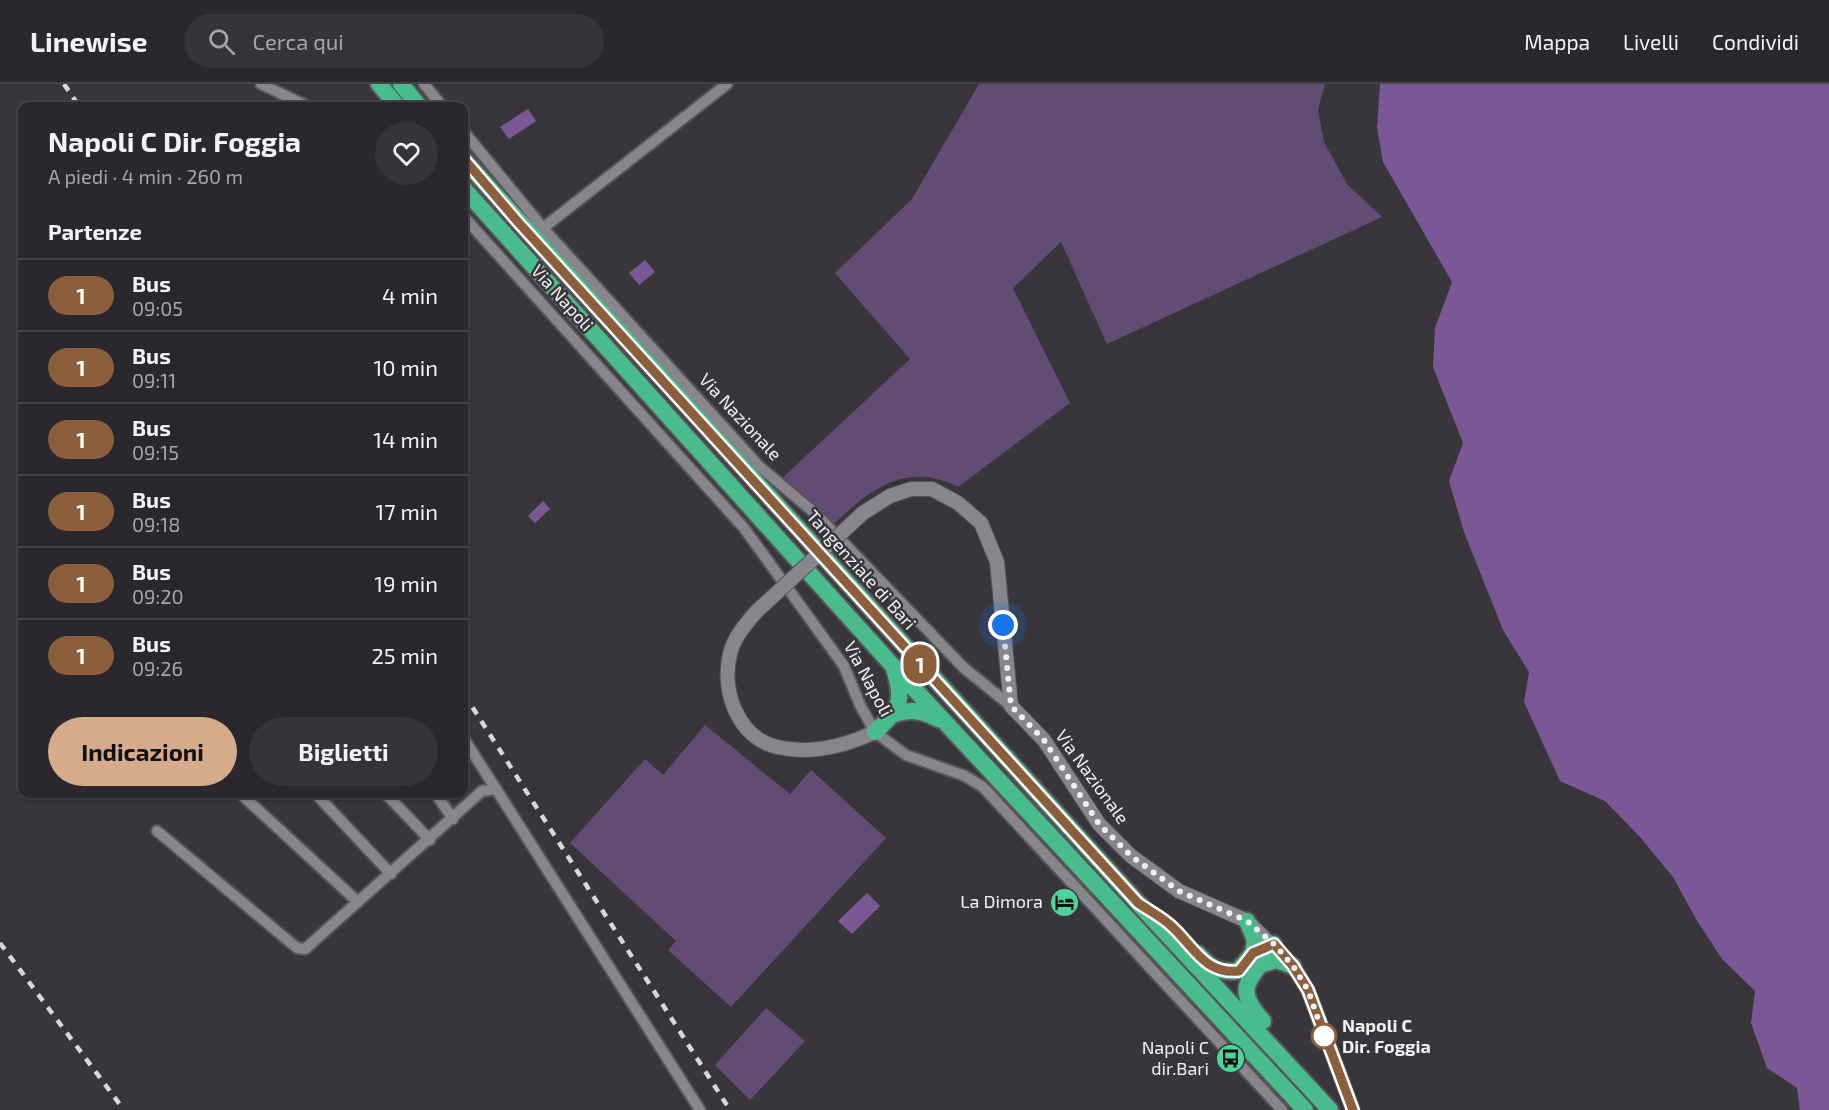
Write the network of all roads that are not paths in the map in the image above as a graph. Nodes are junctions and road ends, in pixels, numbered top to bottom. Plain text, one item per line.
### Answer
1 (261, 84) edge
2 (379, 84) edge
3 (401, 84) edge
4 (423, 84) edge
5 (727, 84) edge
6 (299, 102) edge
7 (394, 102) edge
8 (416, 102) edge
9 (439, 102) edge
10 (468, 137) edge
11 (468, 164) edge
12 (468, 193) edge
13 (468, 221) edge
14 (543, 228) junction
15 (893, 666) junction
16 (1011, 706) junction
17 (894, 714) junction
18 (946, 723) junction
19 (876, 732) junction
20 (468, 746) edge
21 (496, 789) junction
22 (245, 798) edge
23 (320, 798) edge
24 (390, 798) edge
25 (439, 798) edge
26 (453, 819) junction
27 (157, 831) dead end
28 (430, 840) junction
29 (391, 874) junction
30 (358, 903) junction
31 (1138, 903) junction
32 (1247, 921) junction
33 (1274, 944) junction
34 (1258, 959) junction
35 (1293, 966) junction
36 (1307, 1085) junction
37 (700, 1110) edge
38 (1282, 1110) edge
39 (1305, 1110) edge
40 (1330, 1110) edge
41 (1353, 1110) edge

1 - 6 street
2 - 7 highway
3 - 8 highway
4 - 9 street
5 - 14 street
10 - 14 street, Via Nazionale
11 - 31 highway, Tangenziale di Bari
12 - 15 highway
13 - 19 street, Via Napoli
14 - 16 street, Via Nazionale
15 - 17 highway
15 - 18 highway
16 - 19 street, bridge
16 - 32 street, Via Nazionale
17 - 18 highway
17 - 19 highway
18 - 39 highway
19 - 38 street, Via Napoli
20 - 21 street
21 - 26 street
21 - 37 street
22 - 30 street
23 - 29 street
24 - 28 street
25 - 26 street
26 - 28 street
27 - 30 street
28 - 29 street
29 - 30 street
31 - 34 highway
31 - 36 highway, Tangenziale di Bari
32 - 33 street, Via Nazionale
32 - 34 highway
33 - 34 highway
33 - 35 street, Via Nazionale
34 - 35 highway
34 - 36 highway
35 - 41 street
36 - 40 highway, Tangenziale di Bari

